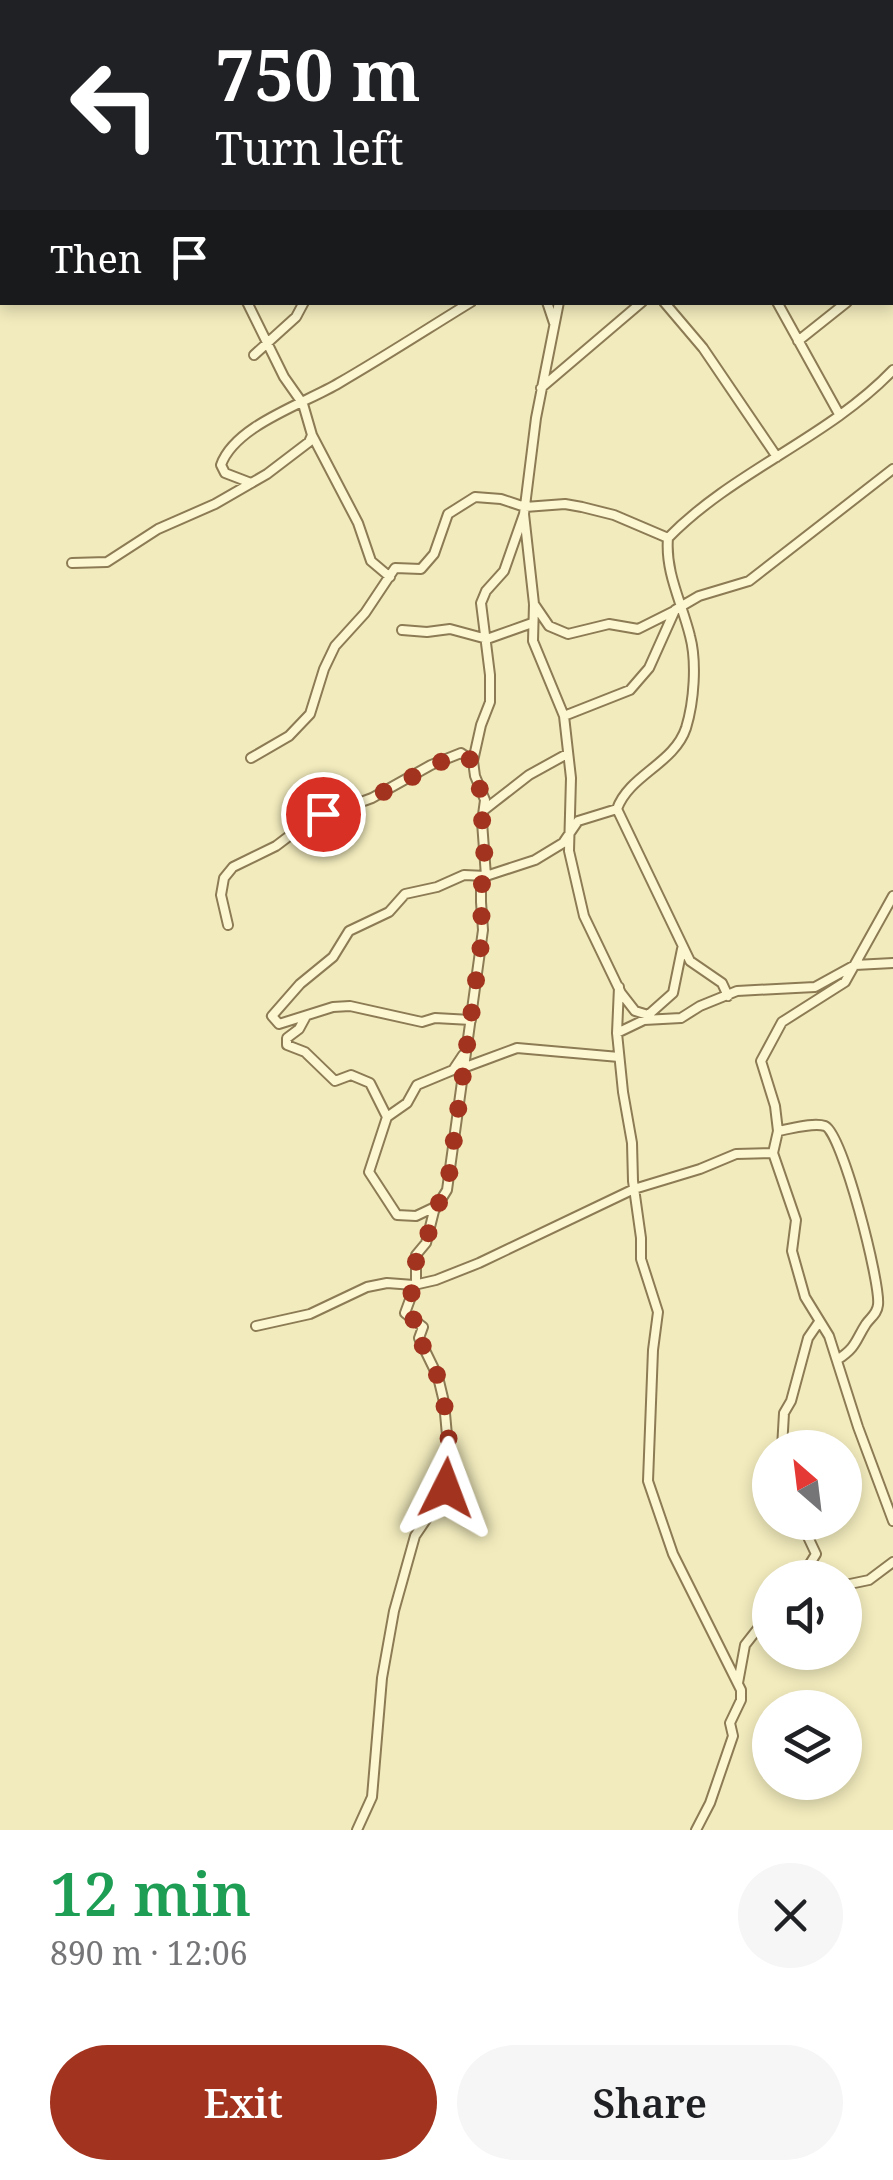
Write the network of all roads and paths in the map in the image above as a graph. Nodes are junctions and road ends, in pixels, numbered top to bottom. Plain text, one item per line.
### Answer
1 (249, 305) edge
2 (302, 305) edge
3 (466, 305) edge
4 (548, 305) edge
5 (558, 305) edge
6 (639, 305) edge
7 (667, 305) edge
8 (779, 305) edge
9 (843, 305) edge
10 (554, 323) junction
11 (798, 340) junction
12 (268, 343) junction
13 (254, 355) dead end
14 (893, 370) edge
15 (542, 388) junction
16 (302, 401) junction
17 (839, 414) junction
18 (312, 436) junction
19 (777, 457) junction
20 (893, 470) edge
21 (251, 482) junction
22 (525, 510) junction
23 (668, 538) junction
24 (72, 563) dead end
25 (390, 577) junction
26 (534, 604) junction
27 (678, 609) junction
28 (532, 624) junction
29 (402, 630) dead end
30 (486, 639) junction
31 (564, 716) junction
32 (568, 754) junction
33 (251, 758) dead end
34 (473, 761) junction
35 (549, 764) junction
36 (571, 778) junction
37 (617, 809) junction
38 (484, 810) junction
39 (571, 831) junction
40 (486, 876) junction
41 (893, 896) edge
42 (228, 924) dead end
43 (682, 948) junction
44 (893, 962) edge
45 (854, 965) junction
46 (619, 987) junction
47 (728, 996) junction
48 (305, 1018) junction
49 (646, 1018) junction
50 (472, 1020) junction
51 (618, 1033) junction
52 (463, 1056) junction
53 (619, 1057) junction
54 (463, 1068) junction
55 (387, 1117) junction
56 (778, 1130) junction
57 (773, 1153) junction
58 (634, 1190) junction
59 (436, 1206) junction
60 (414, 1285) junction
61 (818, 1322) junction
62 (256, 1326) dead end
63 (838, 1360) junction
64 (781, 1430) edge
65 (893, 1521) edge
66 (893, 1562) edge
67 (862, 1581) edge
68 (752, 1636) edge
69 (738, 1683) junction
70 (357, 1830) edge
71 (696, 1830) edge

1 - 12 street
2 - 12 street
3 - 16 street
4 - 10 street
5 - 10 street
6 - 15 street
7 - 19 street
8 - 11 street
9 - 11 street
10 - 15 street
11 - 17 street
12 - 13 street
12 - 16 street
14 - 17 street
15 - 22 street
16 - 18 street
16 - 21 street
17 - 19 street
18 - 21 street
18 - 25 street
19 - 23 street
20 - 27 street
21 - 24 street
22 - 23 street
22 - 25 street
22 - 26 street
22 - 30 street
23 - 27 street
25 - 33 street
26 - 27 street
26 - 28 street
27 - 31 street
27 - 37 street
28 - 30 street
28 - 31 street
29 - 30 street
30 - 34 street
31 - 32 street
32 - 35 street
32 - 36 street
34 - 38 street
34 - 42 street
35 - 36 street
35 - 38 street
36 - 39 street
37 - 39 street
37 - 43 street
38 - 40 street
39 - 40 street
39 - 46 street
40 - 48 street
40 - 50 street
41 - 45 street
43 - 47 street
43 - 49 street
44 - 45 street
45 - 47 street
45 - 56 street
46 - 49 street
46 - 51 street
47 - 49 street
48 - 50 street
48 - 55 street
49 - 51 street
50 - 52 street
51 - 53 street
52 - 54 street
52 - 55 street
53 - 54 street
53 - 58 street
54 - 59 street
55 - 59 street
56 - 57 street
56 - 63 street
57 - 58 street
57 - 61 street
58 - 60 street
58 - 69 street
59 - 60 street
60 - 62 street
60 - 70 street
61 - 63 street
61 - 64 street
63 - 65 street
66 - 67 street
68 - 69 street
69 - 71 street

